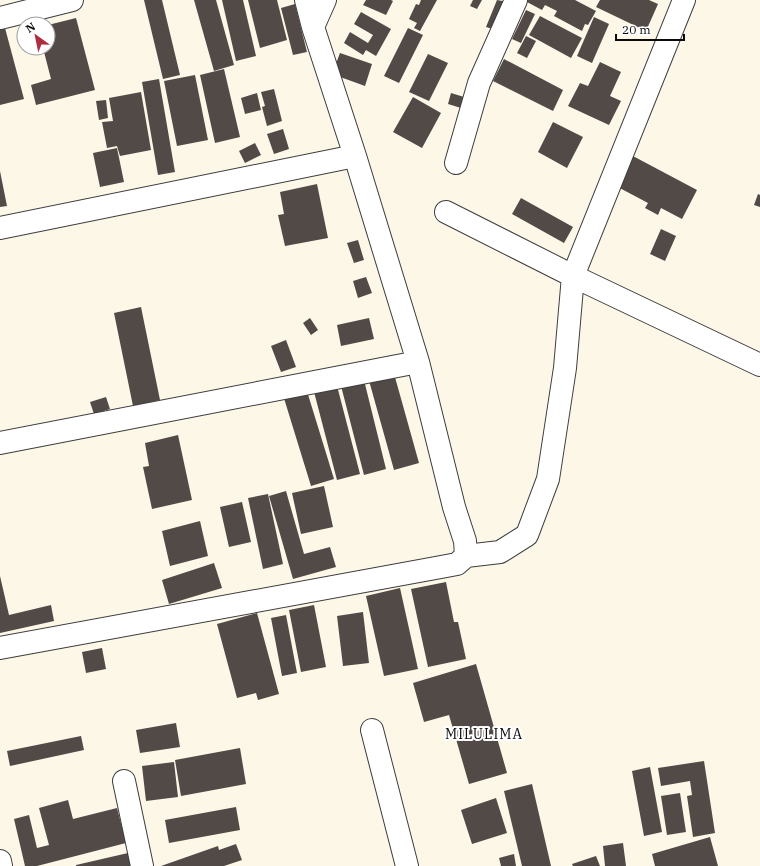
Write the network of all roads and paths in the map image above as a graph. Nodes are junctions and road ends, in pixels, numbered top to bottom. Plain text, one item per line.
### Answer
1 (72, 0) edge
2 (306, 0) edge
3 (324, 0) edge
4 (516, 0) edge
5 (684, 0) edge
6 (0, 18) edge
7 (313, 27) junction
8 (355, 156) junction
9 (456, 163) dead end
10 (446, 212) dead end
11 (0, 228) edge
12 (572, 276) junction
13 (418, 362) junction
14 (760, 365) edge
15 (0, 442) edge
16 (466, 556) junction
17 (0, 648) edge
18 (372, 730) dead end
19 (124, 781) dead end
20 (0, 861) edge
21 (1, 866) edge
22 (142, 866) edge
23 (407, 866) edge

1 - 6 street
2 - 7 street
3 - 7 street
4 - 9 street
5 - 12 street
7 - 8 street
8 - 11 street
8 - 13 street
10 - 12 street
12 - 14 street
12 - 16 street
13 - 15 street
13 - 16 street
16 - 17 street
18 - 23 street
19 - 22 street
20 - 21 street

